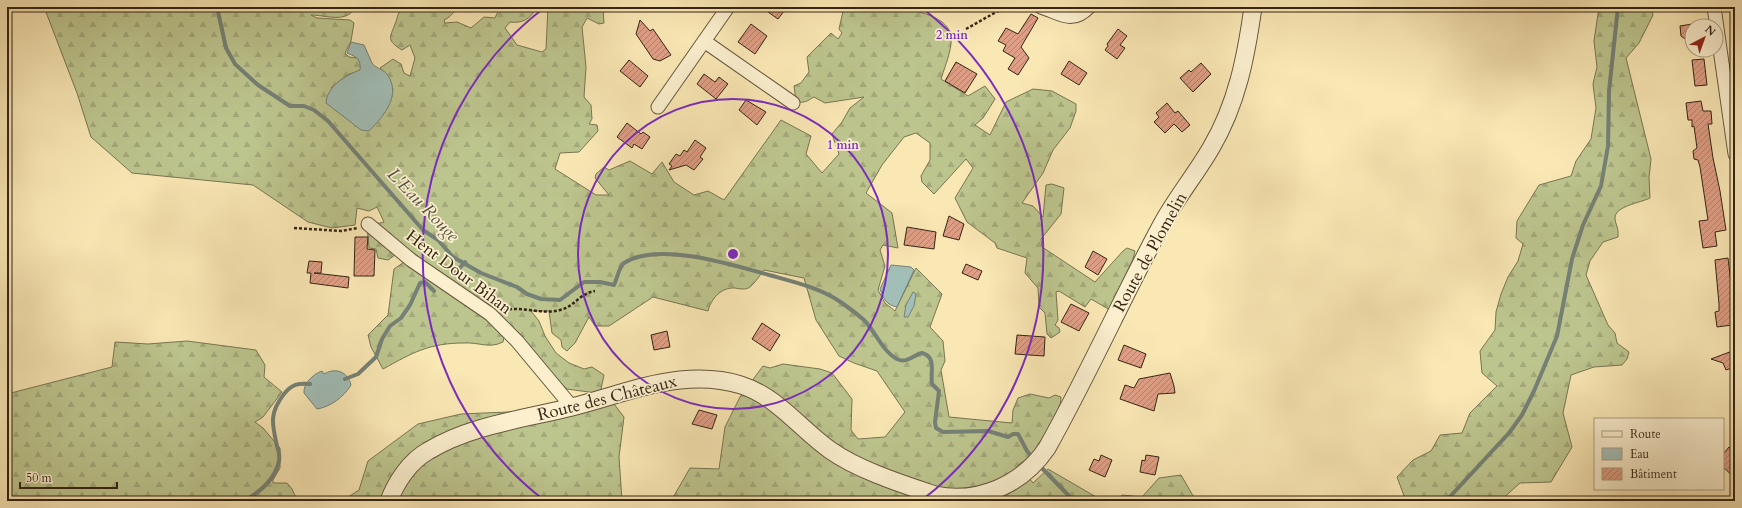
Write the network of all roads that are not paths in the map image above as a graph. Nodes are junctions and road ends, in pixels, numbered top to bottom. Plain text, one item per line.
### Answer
1 (728, 7) edge
2 (1041, 7) edge
3 (1089, 7) edge
4 (1253, 7) edge
5 (1714, 7) edge
6 (704, 41) junction
7 (793, 103) dead end
8 (658, 107) dead end
9 (1735, 154) edge
10 (368, 224) road end
11 (572, 407) junction
12 (1035, 463) joint
13 (388, 501) edge

1 - 6 street
2 - 3 street
4 - 12 street, Route de Plomelin
5 - 9 street
6 - 7 street
6 - 8 street
10 - 11 street, Hent Dour Bihan
11 - 12 street, Route des Châteaux
11 - 13 street, Route des Châteaux

